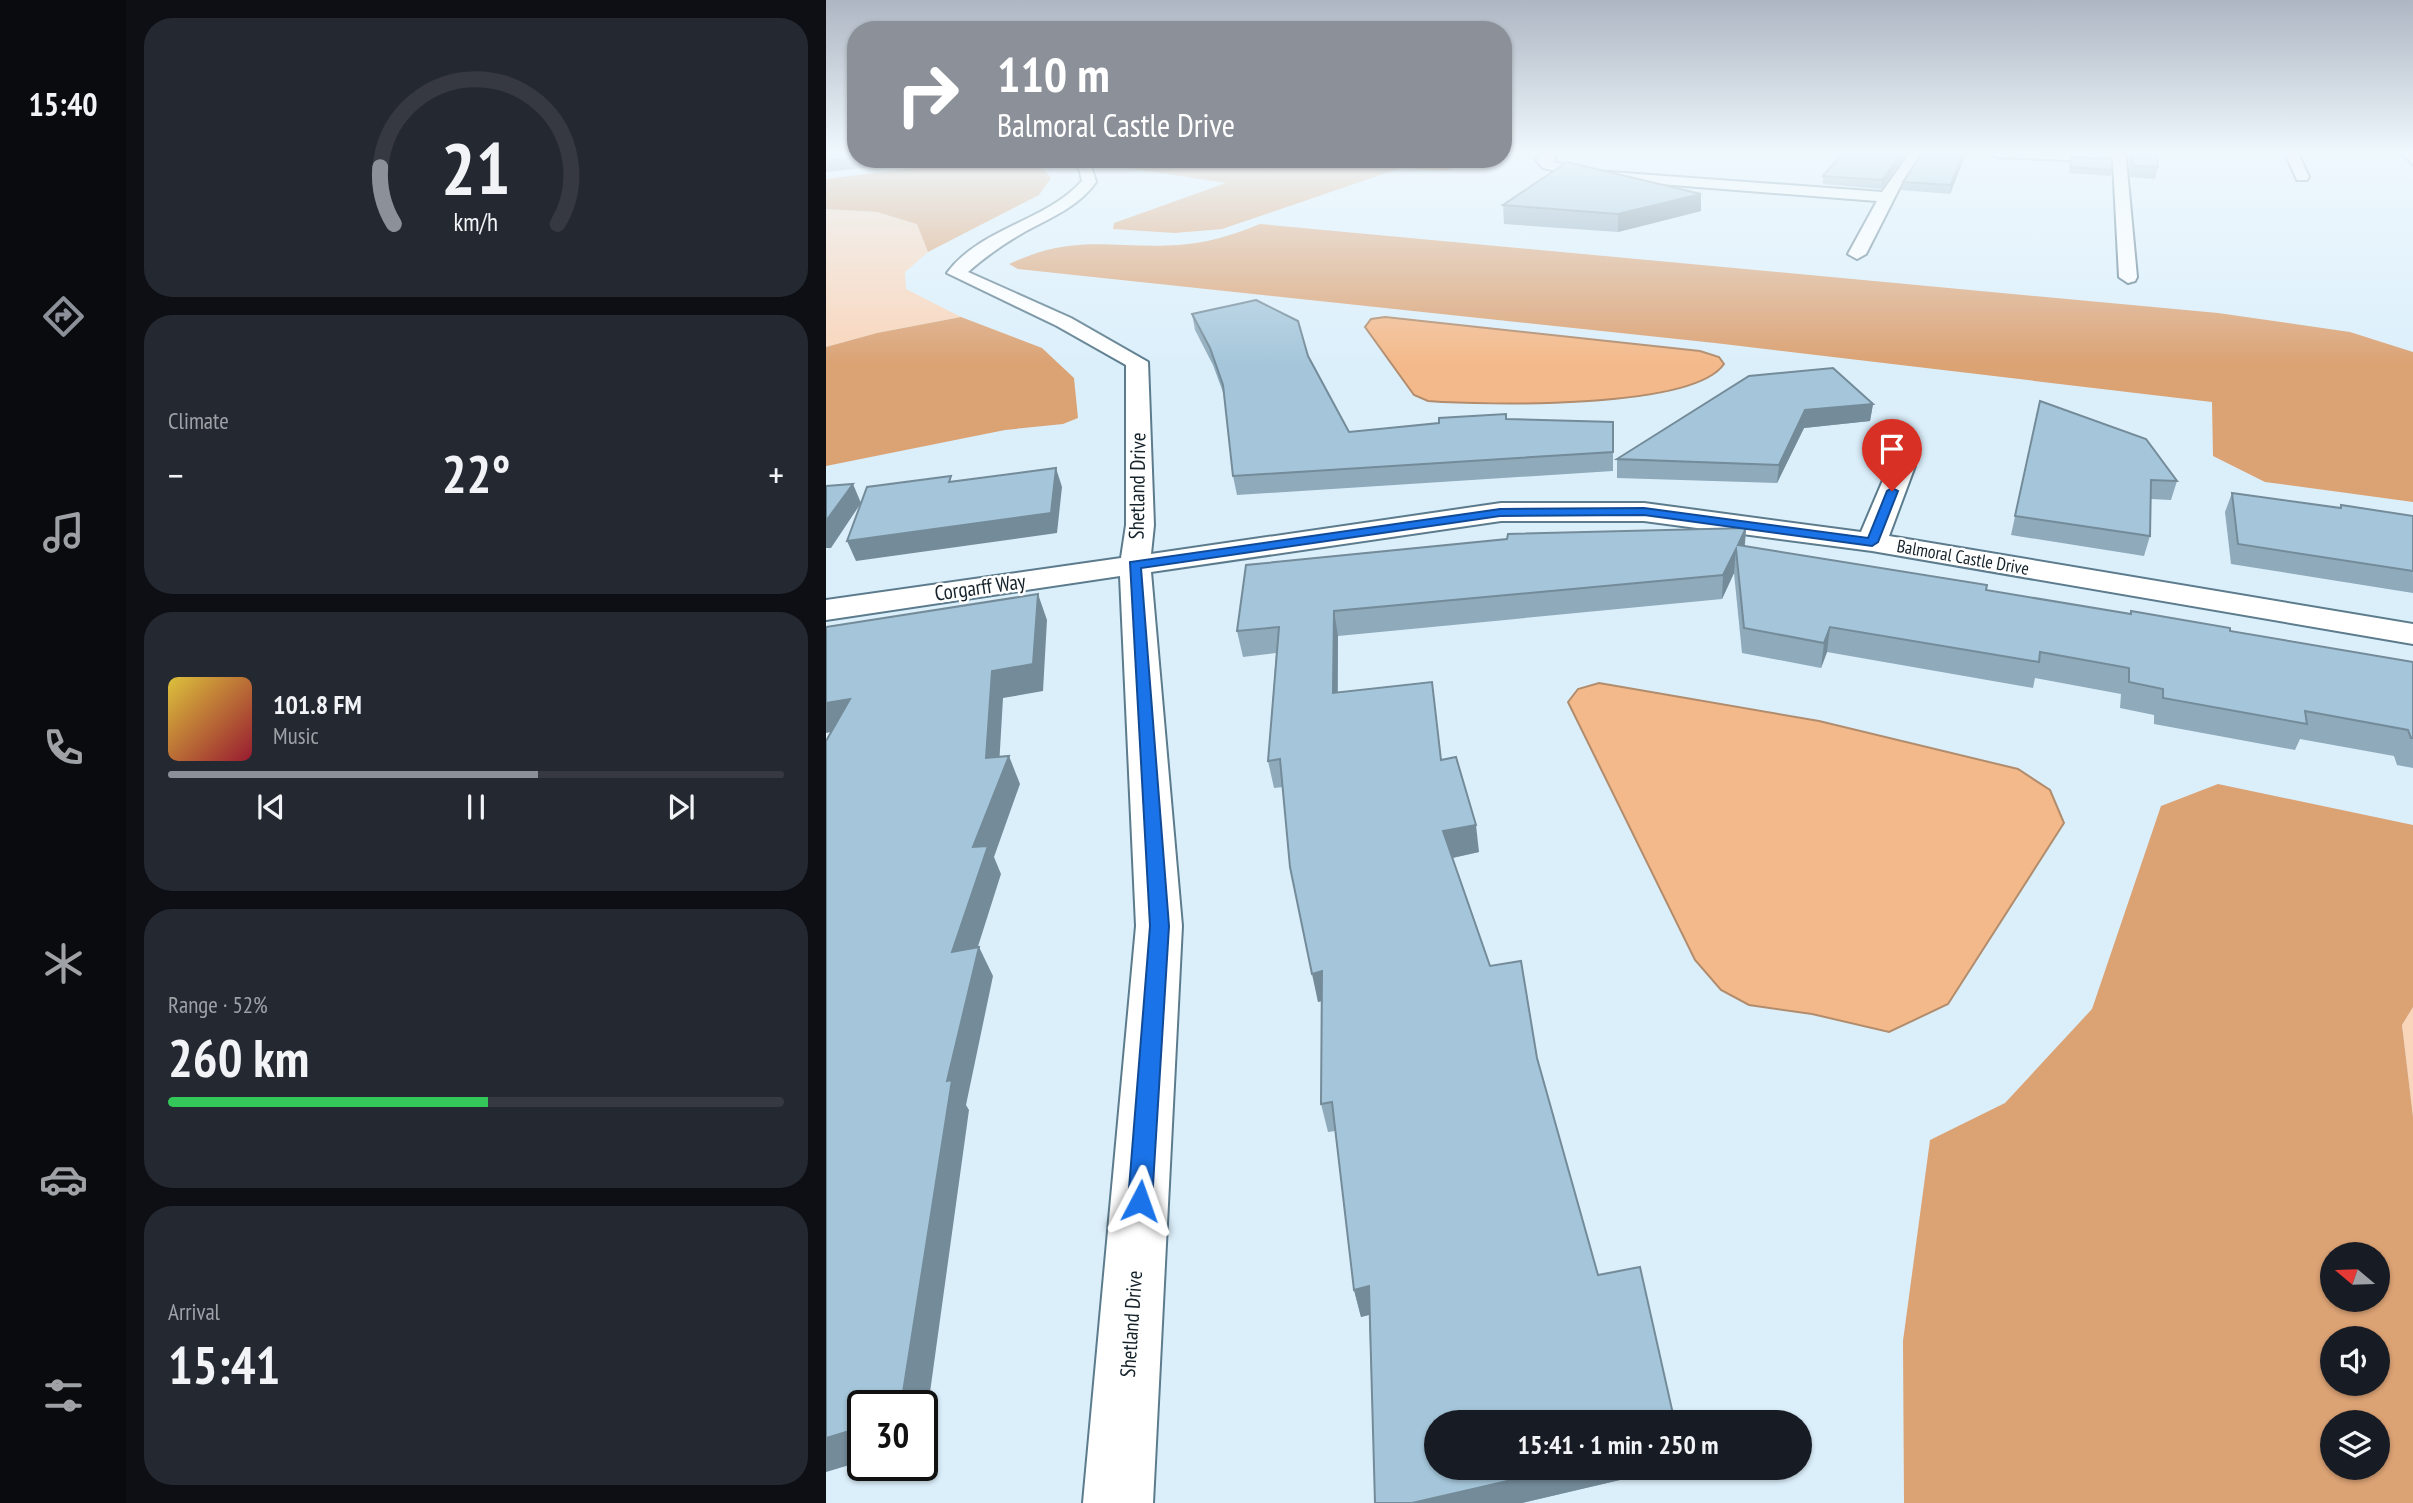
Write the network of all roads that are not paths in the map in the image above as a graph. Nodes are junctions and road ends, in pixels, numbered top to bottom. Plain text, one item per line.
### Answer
1 (1029, 223) edge
2 (1873, 223) edge
3 (2125, 223) edge
4 (1857, 254) dead end
5 (2128, 277) dead end
6 (1902, 466) dead end
7 (1872, 542) junction
8 (1135, 565) junction
9 (826, 610) edge
10 (2413, 634) edge
11 (1118, 1503) edge

1 - 8 street, Shetland Drive
2 - 4 street
3 - 5 street
6 - 7 street
7 - 8 street, Balmoral Castle Drive
7 - 10 street, Balmoral Castle Drive
8 - 9 street, Corgarff Way
8 - 11 street, Shetland Drive

